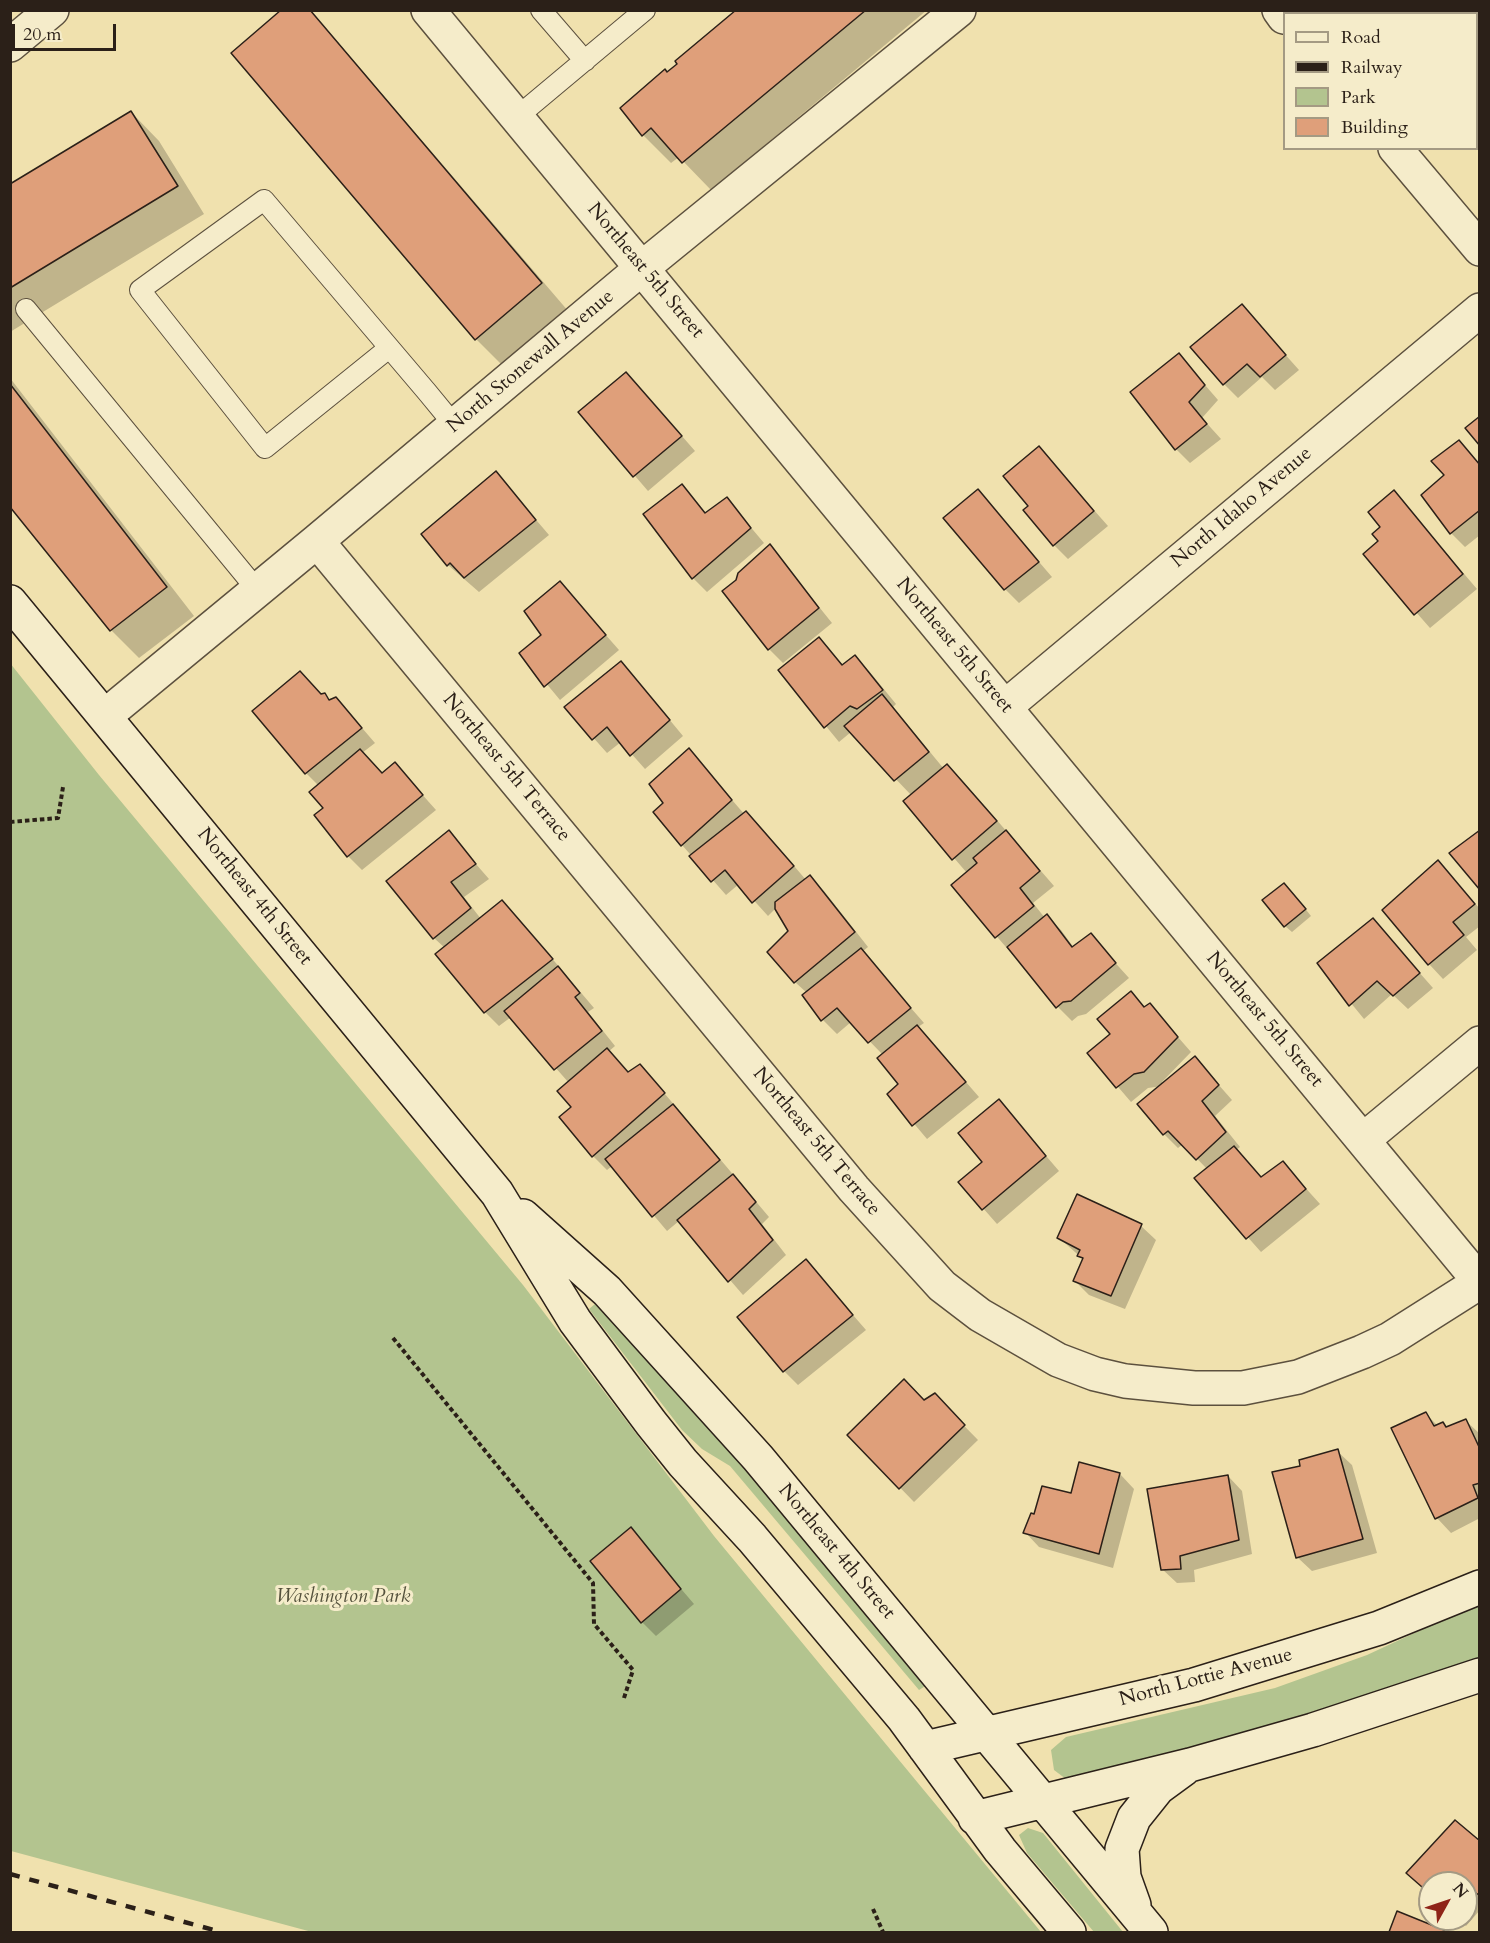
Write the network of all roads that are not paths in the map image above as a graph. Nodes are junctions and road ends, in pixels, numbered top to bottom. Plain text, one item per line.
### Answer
1 (52, 10) edge
2 (428, 10) edge
3 (541, 10) edge
4 (645, 10) edge
5 (959, 10) edge
6 (10, 45) edge
7 (585, 61) junction
8 (517, 117) junction
9 (1397, 150) edge
10 (1479, 249) edge
11 (642, 268) junction
12 (26, 309) dead end
13 (1479, 310) edge
14 (389, 348) junction
15 (455, 426) junction
16 (317, 541) junction
17 (258, 591) junction
18 (10, 602) edge
19 (1005, 707) junction
20 (105, 716) junction
21 (1479, 1043) edge
22 (1363, 1140) junction
23 (497, 1192) junction
24 (1479, 1282) edge
25 (1479, 1587) edge
26 (1479, 1675) edge
27 (986, 1733) junction
28 (925, 1748) junction
29 (1190, 1765) junction
30 (1043, 1802) junction
31 (975, 1818) junction
32 (1144, 1924) edge
33 (1069, 1932) edge

1 - 6 street
2 - 8 street, Northeast 5th Street
3 - 7 lane
4 - 7 lane
5 - 11 street, North Stonewall Avenue
7 - 8 lane
8 - 11 street, Northeast 5th Street
9 - 10 street
11 - 15 street, North Stonewall Avenue
11 - 19 street, Northeast 5th Street
12 - 17 lane
13 - 19 street, North Idaho Avenue
14 - 14 lane
14 - 15 lane
15 - 16 street, North Stonewall Avenue
16 - 17 street, North Stonewall Avenue
16 - 24 street, Northeast 5th Terrace
17 - 20 street, North Stonewall Avenue
18 - 20 street, Northeast 4th Street
19 - 22 street, Northeast 5th Street
20 - 23 street, Northeast 4th Street
21 - 22 street
22 - 24 street, Northeast 5th Street
23 - 27 street, Northeast 4th Street
23 - 28 street, Northeast 4th Street
25 - 27 street, North Lottie Avenue
26 - 29 street
27 - 28 street, North Lottie Avenue
27 - 30 street, Northeast 4th Street
28 - 31 street, Northeast 4th Street
29 - 30 street
29 - 32 street
30 - 31 street
30 - 32 street, Northeast 4th Street
31 - 33 street, Northeast 4th Street

